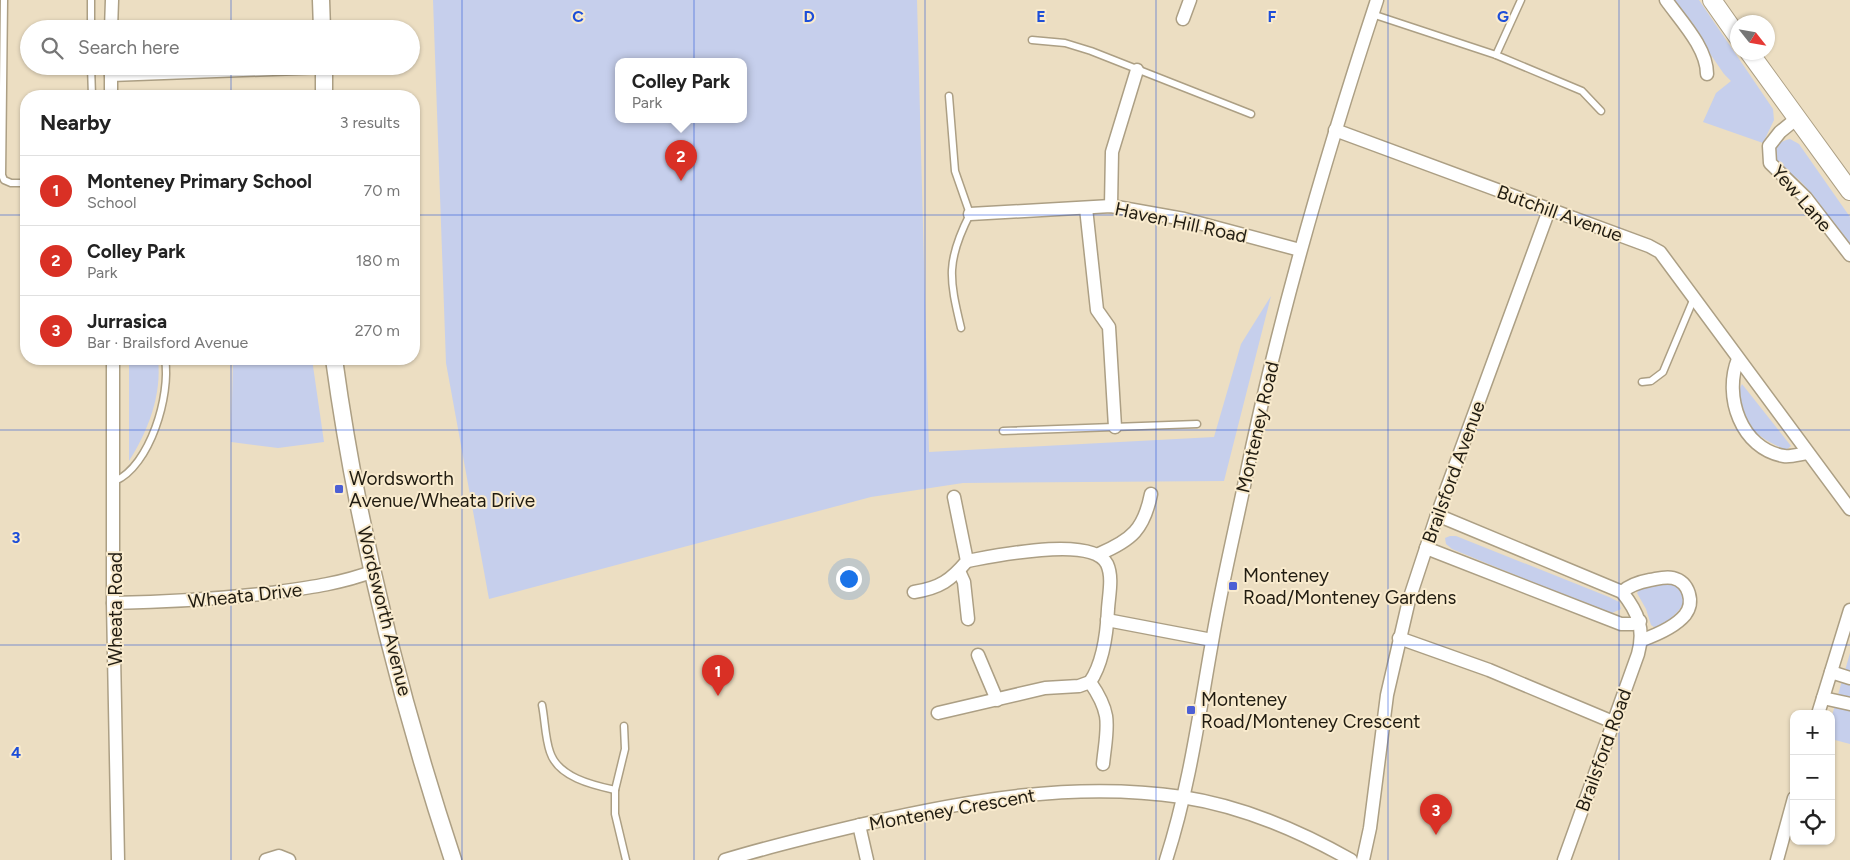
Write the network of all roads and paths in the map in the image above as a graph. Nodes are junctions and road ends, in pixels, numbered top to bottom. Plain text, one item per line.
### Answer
1 (4, 0) edge
2 (91, 0) edge
3 (112, 0) edge
4 (321, 0) edge
5 (1190, 0) edge
6 (1377, 0) edge
7 (1521, 0) edge
8 (1666, 0) edge
9 (1712, 0) edge
10 (1372, 14) junction
11 (91, 20) edge
12 (111, 20) edge
13 (322, 20) edge
14 (1183, 20) dead end
15 (1730, 26) edge
16 (1032, 40) dead end
17 (1496, 55) junction
18 (1755, 60) edge
19 (1137, 70) junction
20 (1707, 74) dead end
21 (91, 75) edge
22 (111, 75) edge
23 (324, 75) edge
24 (92, 90) edge
25 (111, 90) edge
26 (324, 90) edge
27 (949, 96) dead end
28 (1601, 111) dead end
29 (1251, 114) dead end
30 (1796, 119) junction
31 (1335, 130) junction
32 (20, 183) edge
33 (1850, 191) edge
34 (1111, 206) junction
35 (1086, 208) junction
36 (1549, 210) junction
37 (970, 214) junction
38 (1300, 250) junction
39 (1850, 255) edge
40 (1694, 298) junction
41 (960, 328) dead end
42 (1738, 359) junction
43 (113, 365) edge
44 (165, 365) edge
45 (335, 365) edge
46 (1642, 382) dead end
47 (1197, 424) dead end
48 (1116, 427) junction
49 (1003, 431) dead end
50 (1807, 453) junction
51 (115, 482) junction
52 (1151, 494) dead end
53 (954, 497) dead end
54 (1850, 509) edge
55 (1437, 515) junction
56 (1426, 548) junction
57 (1099, 554) junction
58 (967, 560) junction
59 (374, 571) junction
60 (959, 571) junction
61 (914, 592) dead end
62 (1622, 592) junction
63 (114, 603) junction
64 (1850, 610) edge
65 (968, 619) dead end
66 (1107, 620) junction
67 (1640, 620) junction
68 (1399, 638) junction
69 (1212, 640) junction
70 (1642, 640) junction
71 (978, 655) dead end
72 (1831, 672) junction
73 (1850, 678) edge
74 (1090, 682) junction
75 (1823, 698) junction
76 (997, 700) junction
77 (1850, 704) edge
78 (542, 705) dead end
79 (1819, 710) edge
80 (938, 713) dead end
81 (1613, 722) junction
82 (624, 726) dead end
83 (1103, 764) dead end
84 (615, 790) junction
85 (1183, 797) junction
86 (1793, 800) edge
87 (860, 825) junction
88 (118, 860) edge
89 (266, 860) edge
90 (289, 860) edge
91 (453, 860) edge
92 (626, 860) edge
93 (725, 860) edge
94 (867, 860) edge
95 (1166, 860) edge
96 (1351, 860) edge
97 (1363, 860) edge
98 (1564, 860) edge
99 (1777, 860) edge

1 - 32 lane
2 - 11 lane
3 - 12 street
4 - 13 street
5 - 14 street
6 - 10 street, Monteney Road
7 - 17 lane
8 - 20 street
9 - 15 main road
10 - 17 lane
10 - 31 street, Monteney Road
16 - 19 lane
17 - 28 lane
18 - 30 main road
19 - 29 lane
19 - 34 street
21 - 24 lane
22 - 25 street
23 - 26 street
27 - 37 lane
30 - 33 main road
30 - 39 street, Yew Lane
31 - 36 street, Butchill Avenue
31 - 38 street, Monteney Road
34 - 35 street, Haven Hill Road
34 - 38 street, Haven Hill Road
35 - 37 street, Haven Hill Road
35 - 48 street
36 - 40 street, Butchill Avenue
36 - 55 street, Brailsford Avenue
37 - 41 lane
38 - 69 street, Monteney Road
40 - 42 street, Butchill Avenue
40 - 46 lane
42 - 50 street, Butchill Avenue
42 - 50 street
43 - 51 street, Wheata Road
44 - 51 lane
45 - 59 street, Wordsworth Avenue
47 - 48 lane
48 - 49 lane
50 - 54 street, Butchill Avenue
51 - 63 street, Wheata Road
52 - 57 street
53 - 58 street
55 - 56 street, Brailsford Avenue
55 - 62 street
56 - 67 street
56 - 68 street, Brailsford Avenue
57 - 58 street
57 - 66 street
58 - 60 street
59 - 63 street, Wheata Drive
59 - 91 street, Wordsworth Avenue
60 - 61 street
60 - 65 street
62 - 67 street, Brailsford Road
62 - 70 street
63 - 88 street, Wheata Road
64 - 72 street
66 - 69 street
66 - 74 street
67 - 70 street, Brailsford Road
68 - 81 street
68 - 97 street, Brailsford Avenue
69 - 85 street, Monteney Road
70 - 81 street, Brailsford Road
71 - 76 street
72 - 73 street
72 - 75 street
74 - 76 street
74 - 83 street
75 - 77 street
75 - 79 street
76 - 80 street
78 - 84 lane
81 - 98 street, Brailsford Road
82 - 84 lane
84 - 92 lane
85 - 87 street, Monteney Crescent
85 - 95 street, Monteney Road
85 - 96 street, Monteney Crescent
86 - 99 street
87 - 93 street, Monteney Crescent
87 - 94 street
89 - 90 street

